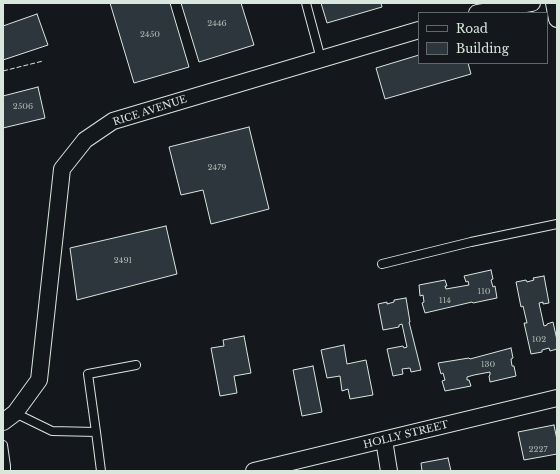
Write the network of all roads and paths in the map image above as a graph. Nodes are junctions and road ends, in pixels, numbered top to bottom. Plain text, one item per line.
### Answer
1 (306, 3) edge
2 (532, 3) edge
3 (554, 3) edge
4 (482, 12) edge
5 (557, 19) edge
6 (418, 30) edge
7 (321, 59) junction
8 (557, 224) edge
9 (382, 264) dead end
10 (136, 365) dead end
11 (557, 398) edge
12 (9, 417) edge
13 (96, 432) junction
14 (384, 440) junction
15 (3, 445) edge
16 (6, 471) edge
17 (101, 471) edge
18 (254, 471) edge
19 (389, 471) edge

1 - 7 lane
2 - 4 street
3 - 5 street
6 - 7 street, RICE AVENUE
7 - 12 street, RICE AVENUE
8 - 9 lane
10 - 13 lane
11 - 14 street, HOLLY STREET
12 - 13 lane
13 - 17 lane
14 - 18 street, HOLLY STREET
14 - 19 street
15 - 16 lane

